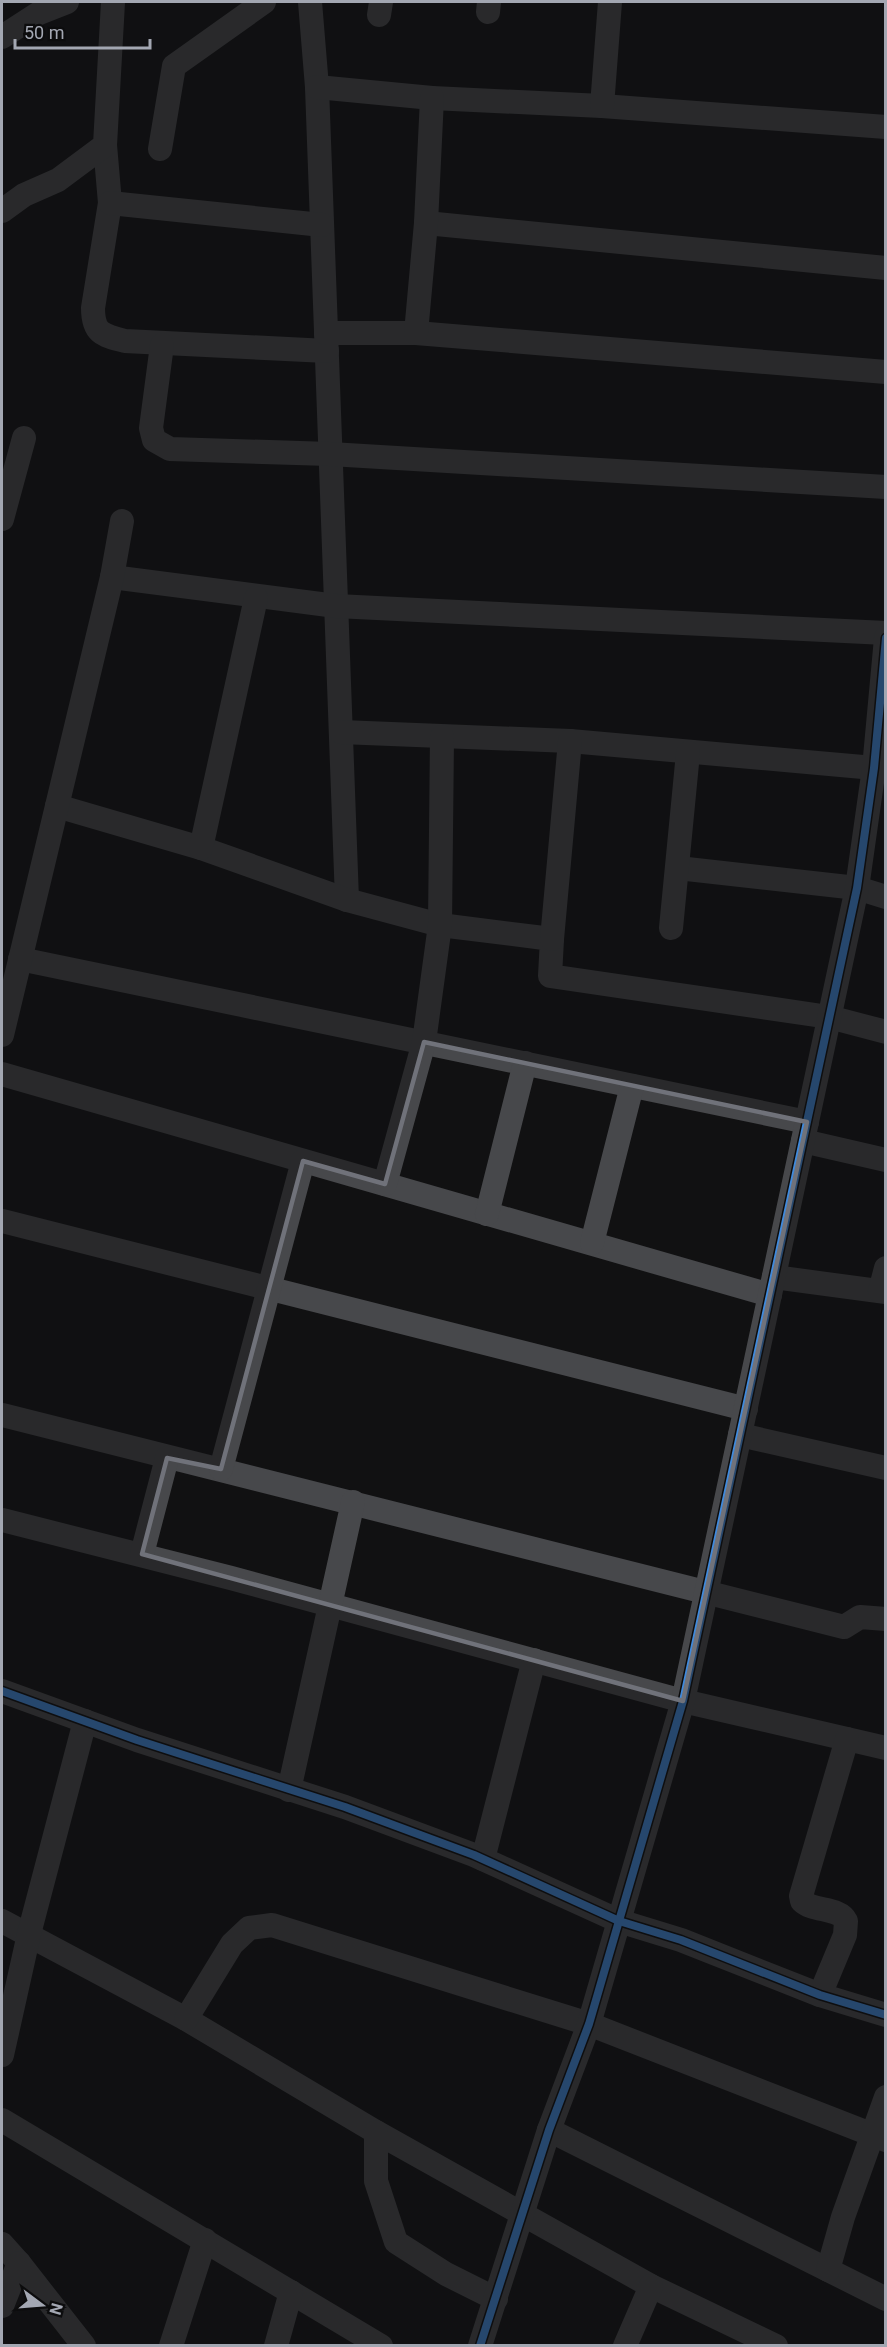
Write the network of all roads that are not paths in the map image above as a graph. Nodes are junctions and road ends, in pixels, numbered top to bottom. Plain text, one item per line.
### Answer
1 (67, 2) edge
2 (113, 2) edge
3 (264, 2) edge
4 (310, 2) edge
5 (610, 2) edge
6 (39, 7) edge
7 (2, 38) edge
8 (317, 87) junction
9 (432, 98) junction
10 (602, 106) junction
11 (885, 127) edge
12 (105, 145) junction
13 (160, 150) dead end
14 (110, 202) junction
15 (2, 211) edge
16 (426, 223) junction
17 (322, 225) junction
18 (885, 268) edge
19 (416, 333) junction
20 (326, 342) junction
21 (162, 345) junction
22 (885, 372) edge
23 (24, 438) dead end
24 (330, 454) junction
25 (885, 487) edge
26 (2, 519) edge
27 (122, 521) dead end
28 (112, 577) junction
29 (256, 597) junction
30 (336, 606) junction
31 (885, 633) edge
32 (885, 638) edge
33 (341, 732) junction
34 (442, 737) junction
35 (570, 741) junction
36 (688, 753) junction
37 (880, 769) edge
38 (57, 806) junction
39 (201, 848) junction
40 (678, 868) junction
41 (857, 888) junction
42 (885, 897) edge
43 (347, 900) junction
44 (440, 925) junction
45 (671, 928) dead end
46 (552, 939) junction
47 (20, 959) junction
48 (829, 1017) junction
49 (885, 1032) edge
50 (2, 1035) edge
51 (424, 1042) junction
52 (525, 1063) junction
53 (2, 1074) edge
54 (632, 1086) junction
55 (805, 1132) junction
56 (885, 1160) edge
57 (303, 1161) junction
58 (385, 1184) junction
59 (487, 1214) junction
60 (2, 1221) edge
61 (592, 1244) junction
62 (885, 1268) edge
63 (772, 1286) junction
64 (269, 1289) junction
65 (883, 1292) edge
66 (746, 1409) junction
67 (2, 1415) edge
68 (740, 1435) junction
69 (167, 1458) junction
70 (885, 1468) edge
71 (221, 1469) junction
72 (353, 1502) junction
73 (2, 1520) edge
74 (142, 1554) junction
75 (706, 1592) junction
76 (330, 1605) junction
77 (885, 1619) edge
78 (534, 1660) junction
79 (2, 1691) edge
80 (683, 1701) junction
81 (85, 1721) junction
82 (847, 1739) junction
83 (885, 1748) edge
84 (289, 1791) junction
85 (483, 1859) junction
86 (2, 1921) edge
87 (619, 1921) junction
88 (29, 1934) junction
89 (820, 1995) junction
90 (885, 2015) edge
91 (186, 2019) junction
92 (589, 2024) junction
93 (2, 2055) edge
94 (885, 2097) edge
95 (2, 2120) edge
96 (549, 2130) junction
97 (376, 2132) junction
98 (878, 2137) edge
99 (523, 2216) junction
100 (205, 2240) junction
101 (2, 2244) edge
102 (19, 2263) junction
103 (828, 2270) junction
104 (651, 2286) junction
105 (291, 2292) junction
106 (496, 2299) junction
107 (885, 2299) edge
108 (2, 2306) edge
109 (84, 2346) edge
110 (171, 2346) edge
111 (276, 2346) edge
112 (381, 2346) edge
113 (480, 2346) edge
114 (625, 2346) edge
115 (776, 2346) edge

1 - 6 street
2 - 12 street
3 - 13 street
4 - 8 street
5 - 10 street
6 - 7 street
8 - 9 street
8 - 17 street
9 - 10 street
9 - 16 street
10 - 11 street
12 - 14 street
12 - 15 street
14 - 17 street
14 - 21 street
16 - 18 street
16 - 19 street
17 - 20 street
19 - 20 street
19 - 22 street
20 - 21 street
20 - 24 street
21 - 24 street
23 - 26 street
24 - 25 street
24 - 30 street
27 - 28 street
28 - 29 street
28 - 38 street
29 - 30 street
29 - 39 street
30 - 31 street
30 - 33 street
32 - 37 street
33 - 34 street
33 - 43 street
34 - 35 street
34 - 44 street
35 - 36 street
35 - 46 street
36 - 37 street
36 - 40 street
37 - 41 street
38 - 39 street
38 - 47 street
39 - 43 street
40 - 41 street
40 - 45 street
41 - 42 street
41 - 48 street
43 - 44 street
44 - 46 street
44 - 51 street
46 - 48 street
47 - 50 street
47 - 51 street
48 - 49 street
48 - 55 street
51 - 52 street
51 - 58 street
52 - 54 street
52 - 59 street
53 - 57 street
54 - 55 street
54 - 61 street
55 - 56 street
55 - 63 street
57 - 58 street
57 - 64 street
58 - 59 street
59 - 61 street
60 - 64 street
61 - 63 street
62 - 65 street
63 - 65 street
63 - 66 street
64 - 66 street
64 - 71 street
66 - 68 street
67 - 69 street
68 - 70 street
68 - 75 street
69 - 71 street
69 - 74 street
71 - 72 street
72 - 75 street
72 - 76 street
73 - 74 street
74 - 76 street
75 - 77 street
75 - 80 street
76 - 78 street
76 - 84 street
78 - 80 street
78 - 85 street
79 - 81 street
80 - 82 street
80 - 87 street
81 - 84 street
81 - 88 street
82 - 83 street
82 - 89 street
84 - 85 street
85 - 87 street
86 - 88 street
87 - 89 street
87 - 92 street
88 - 91 street
88 - 93 street
89 - 90 street
91 - 92 street
91 - 97 street
92 - 96 street
92 - 98 street
94 - 98 street
95 - 100 street
96 - 99 street
96 - 103 street
97 - 99 street
97 - 106 street
98 - 103 street
99 - 104 street
99 - 106 street
100 - 105 street
100 - 110 street
101 - 102 street
102 - 108 street
102 - 109 street
103 - 107 street
104 - 114 street
104 - 115 street
105 - 111 street
105 - 112 street
106 - 113 street

